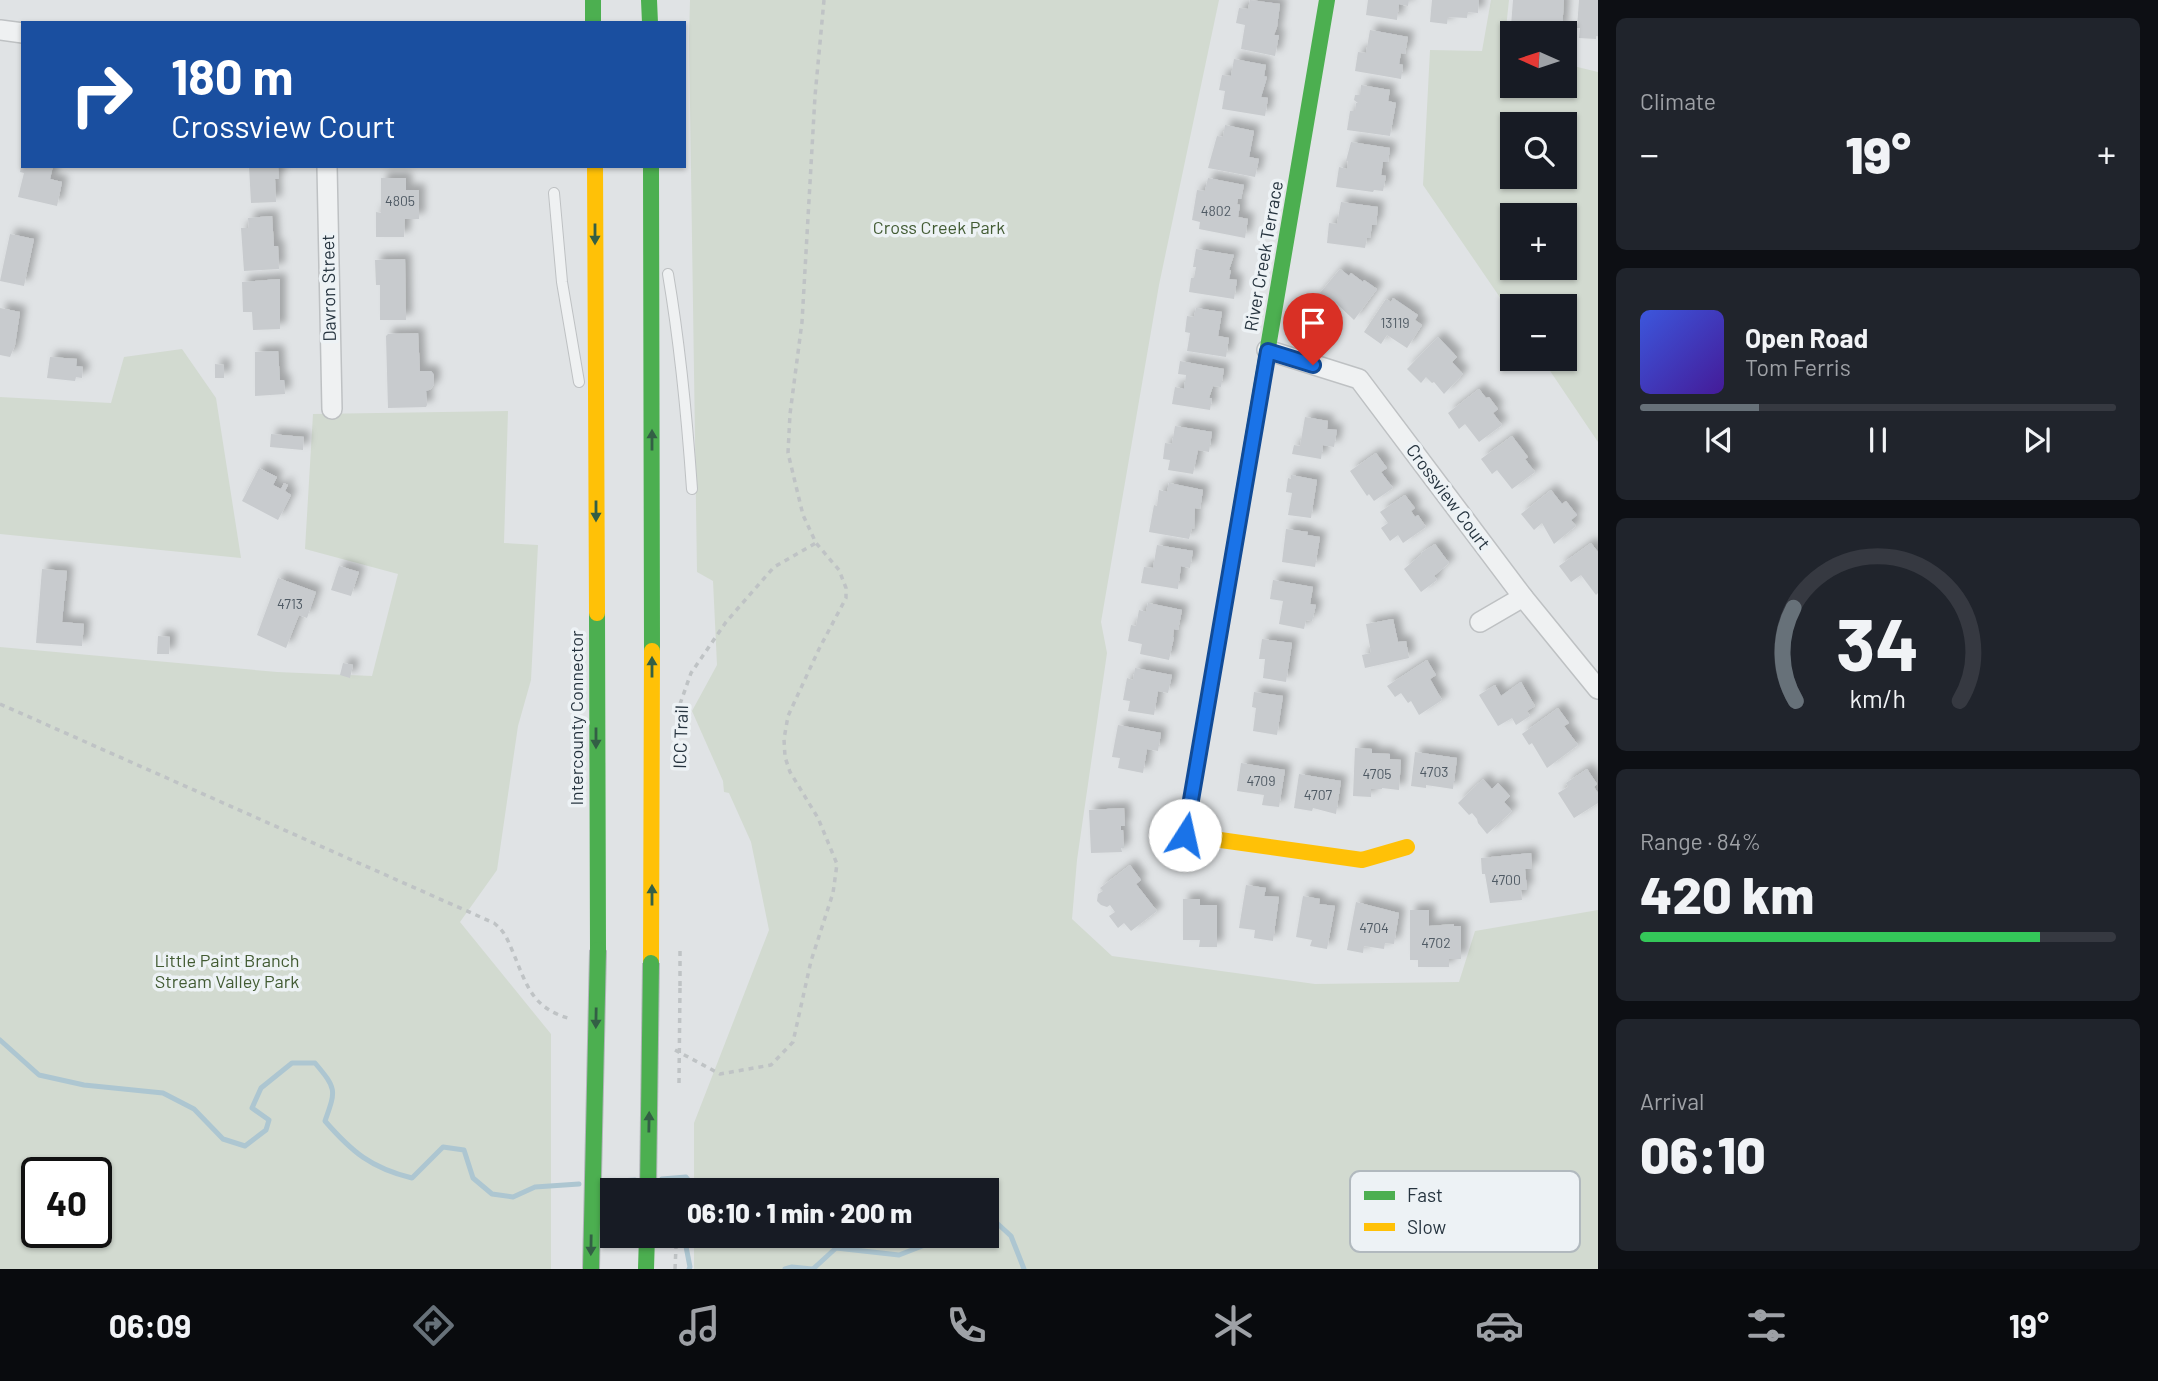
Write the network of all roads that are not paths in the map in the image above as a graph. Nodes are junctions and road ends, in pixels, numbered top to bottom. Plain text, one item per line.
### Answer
1 (593, 0) edge
2 (649, 0) edge
3 (1327, 0) edge
4 (593, 21) edge
5 (650, 21) edge
6 (0, 30) edge
7 (21, 33) edge
8 (327, 168) edge
9 (595, 168) edge
10 (651, 171) edge
11 (554, 193) dead end
12 (662, 241) dead end
13 (667, 267) dead end
14 (1268, 351) junction
15 (582, 397) dead end
16 (332, 409) dead end
17 (585, 411) dead end
18 (595, 465) junction
19 (692, 489) dead end
20 (1524, 597) junction
21 (1480, 622) dead end
22 (1598, 690) edge
23 (1407, 847) dead end
24 (648, 1178) edge
25 (647, 1248) edge
26 (591, 1269) edge
27 (646, 1269) edge

1 - 4 main road
2 - 5 main road
3 - 14 main road, River Creek Terrace
6 - 7 street
8 - 16 street, Davron Street
9 -> 18 main road, Intercounty Connector
10 - 12 lane
24 -> 10 main road, bridge
11 - 15 lane
13 - 19 lane
14 - 20 street, Crossview Court
14 - 23 main road, River Creek Terrace
17 - 18 lane
18 -> 26 main road, Intercounty Connector, bridge
20 - 21 street
20 - 22 street, Crossview Court
25 - 27 main road

